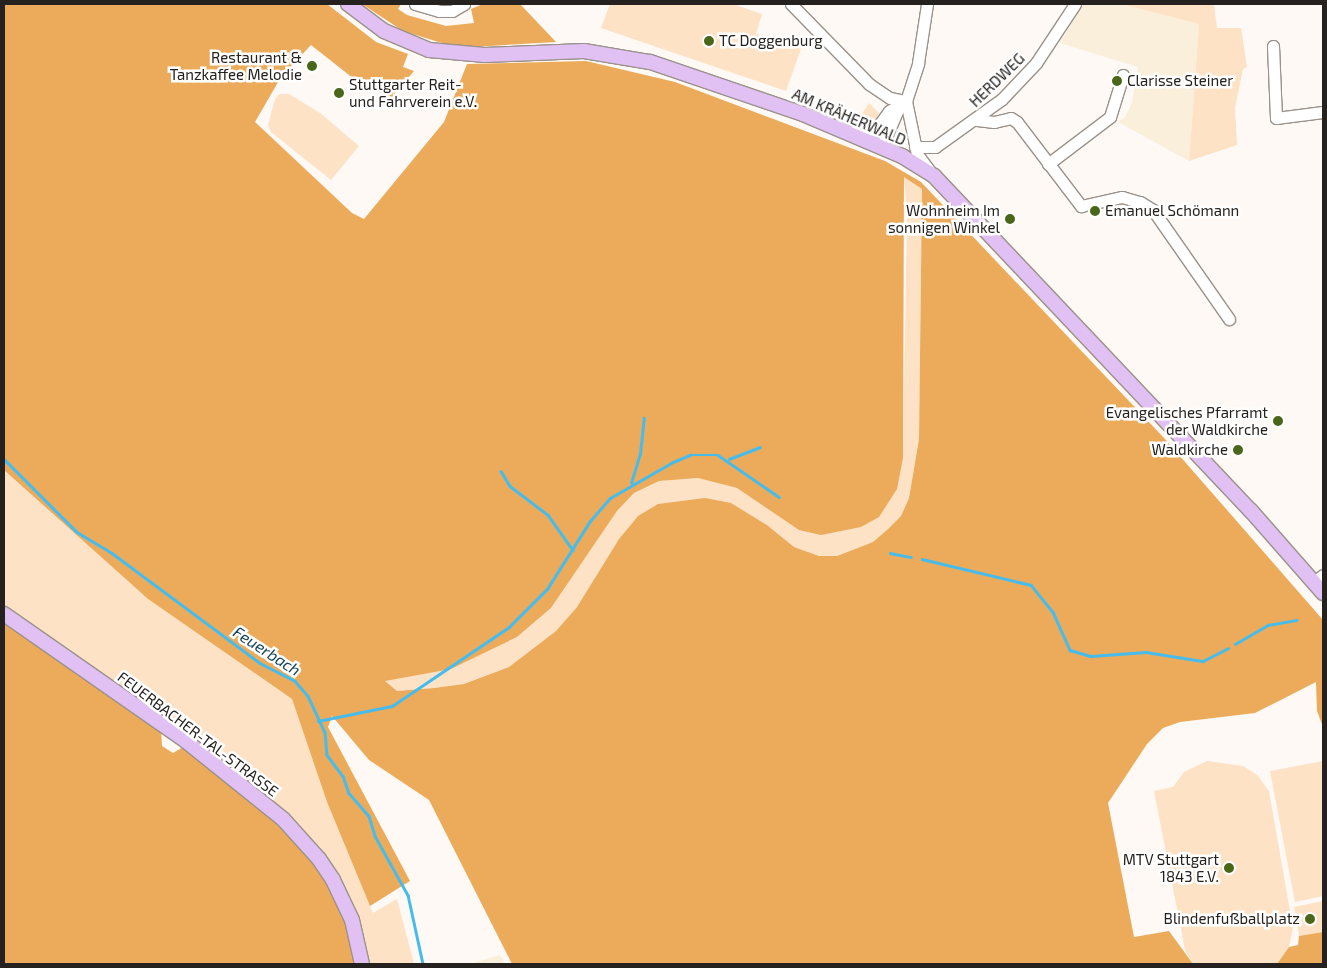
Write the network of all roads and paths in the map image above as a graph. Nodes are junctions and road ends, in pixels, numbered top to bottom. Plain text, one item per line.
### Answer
1 (348, 4) edge
2 (415, 4) edge
3 (464, 4) edge
4 (791, 4) edge
5 (927, 4) edge
6 (1075, 4) edge
7 (1273, 46) dead end
8 (1123, 75) dead end
9 (903, 104) junction
10 (1323, 112) edge
11 (977, 120) junction
12 (849, 132) junction
13 (882, 146) junction
14 (915, 147) junction
15 (902, 156) junction
16 (1048, 164) junction
17 (932, 175) junction
18 (1229, 319) dead end
19 (1319, 578) edge
20 (1323, 594) edge
21 (4, 614) edge
22 (362, 964) edge

1 - 12 main road, AM KRÄHERWALD
2 - 3 street
4 - 9 street
5 - 9 street
6 - 11 street, HERDWEG
7 - 10 street
8 - 16 street
9 - 12 street
9 - 13 street
9 - 14 street
11 - 14 street, HERDWEG
11 - 16 street
12 - 13 main road, AM KRÄHERWALD
13 - 15 main road, AM KRÄHERWALD
14 - 15 street
14 - 17 street
15 - 17 main road, AM KRÄHERWALD
16 - 18 street
17 - 19 main road, AM KRÄHERWALD
19 - 20 main road, AM KRÄHERWALD
21 - 22 main road, FEUERBACHER-TAL-STRASSE

